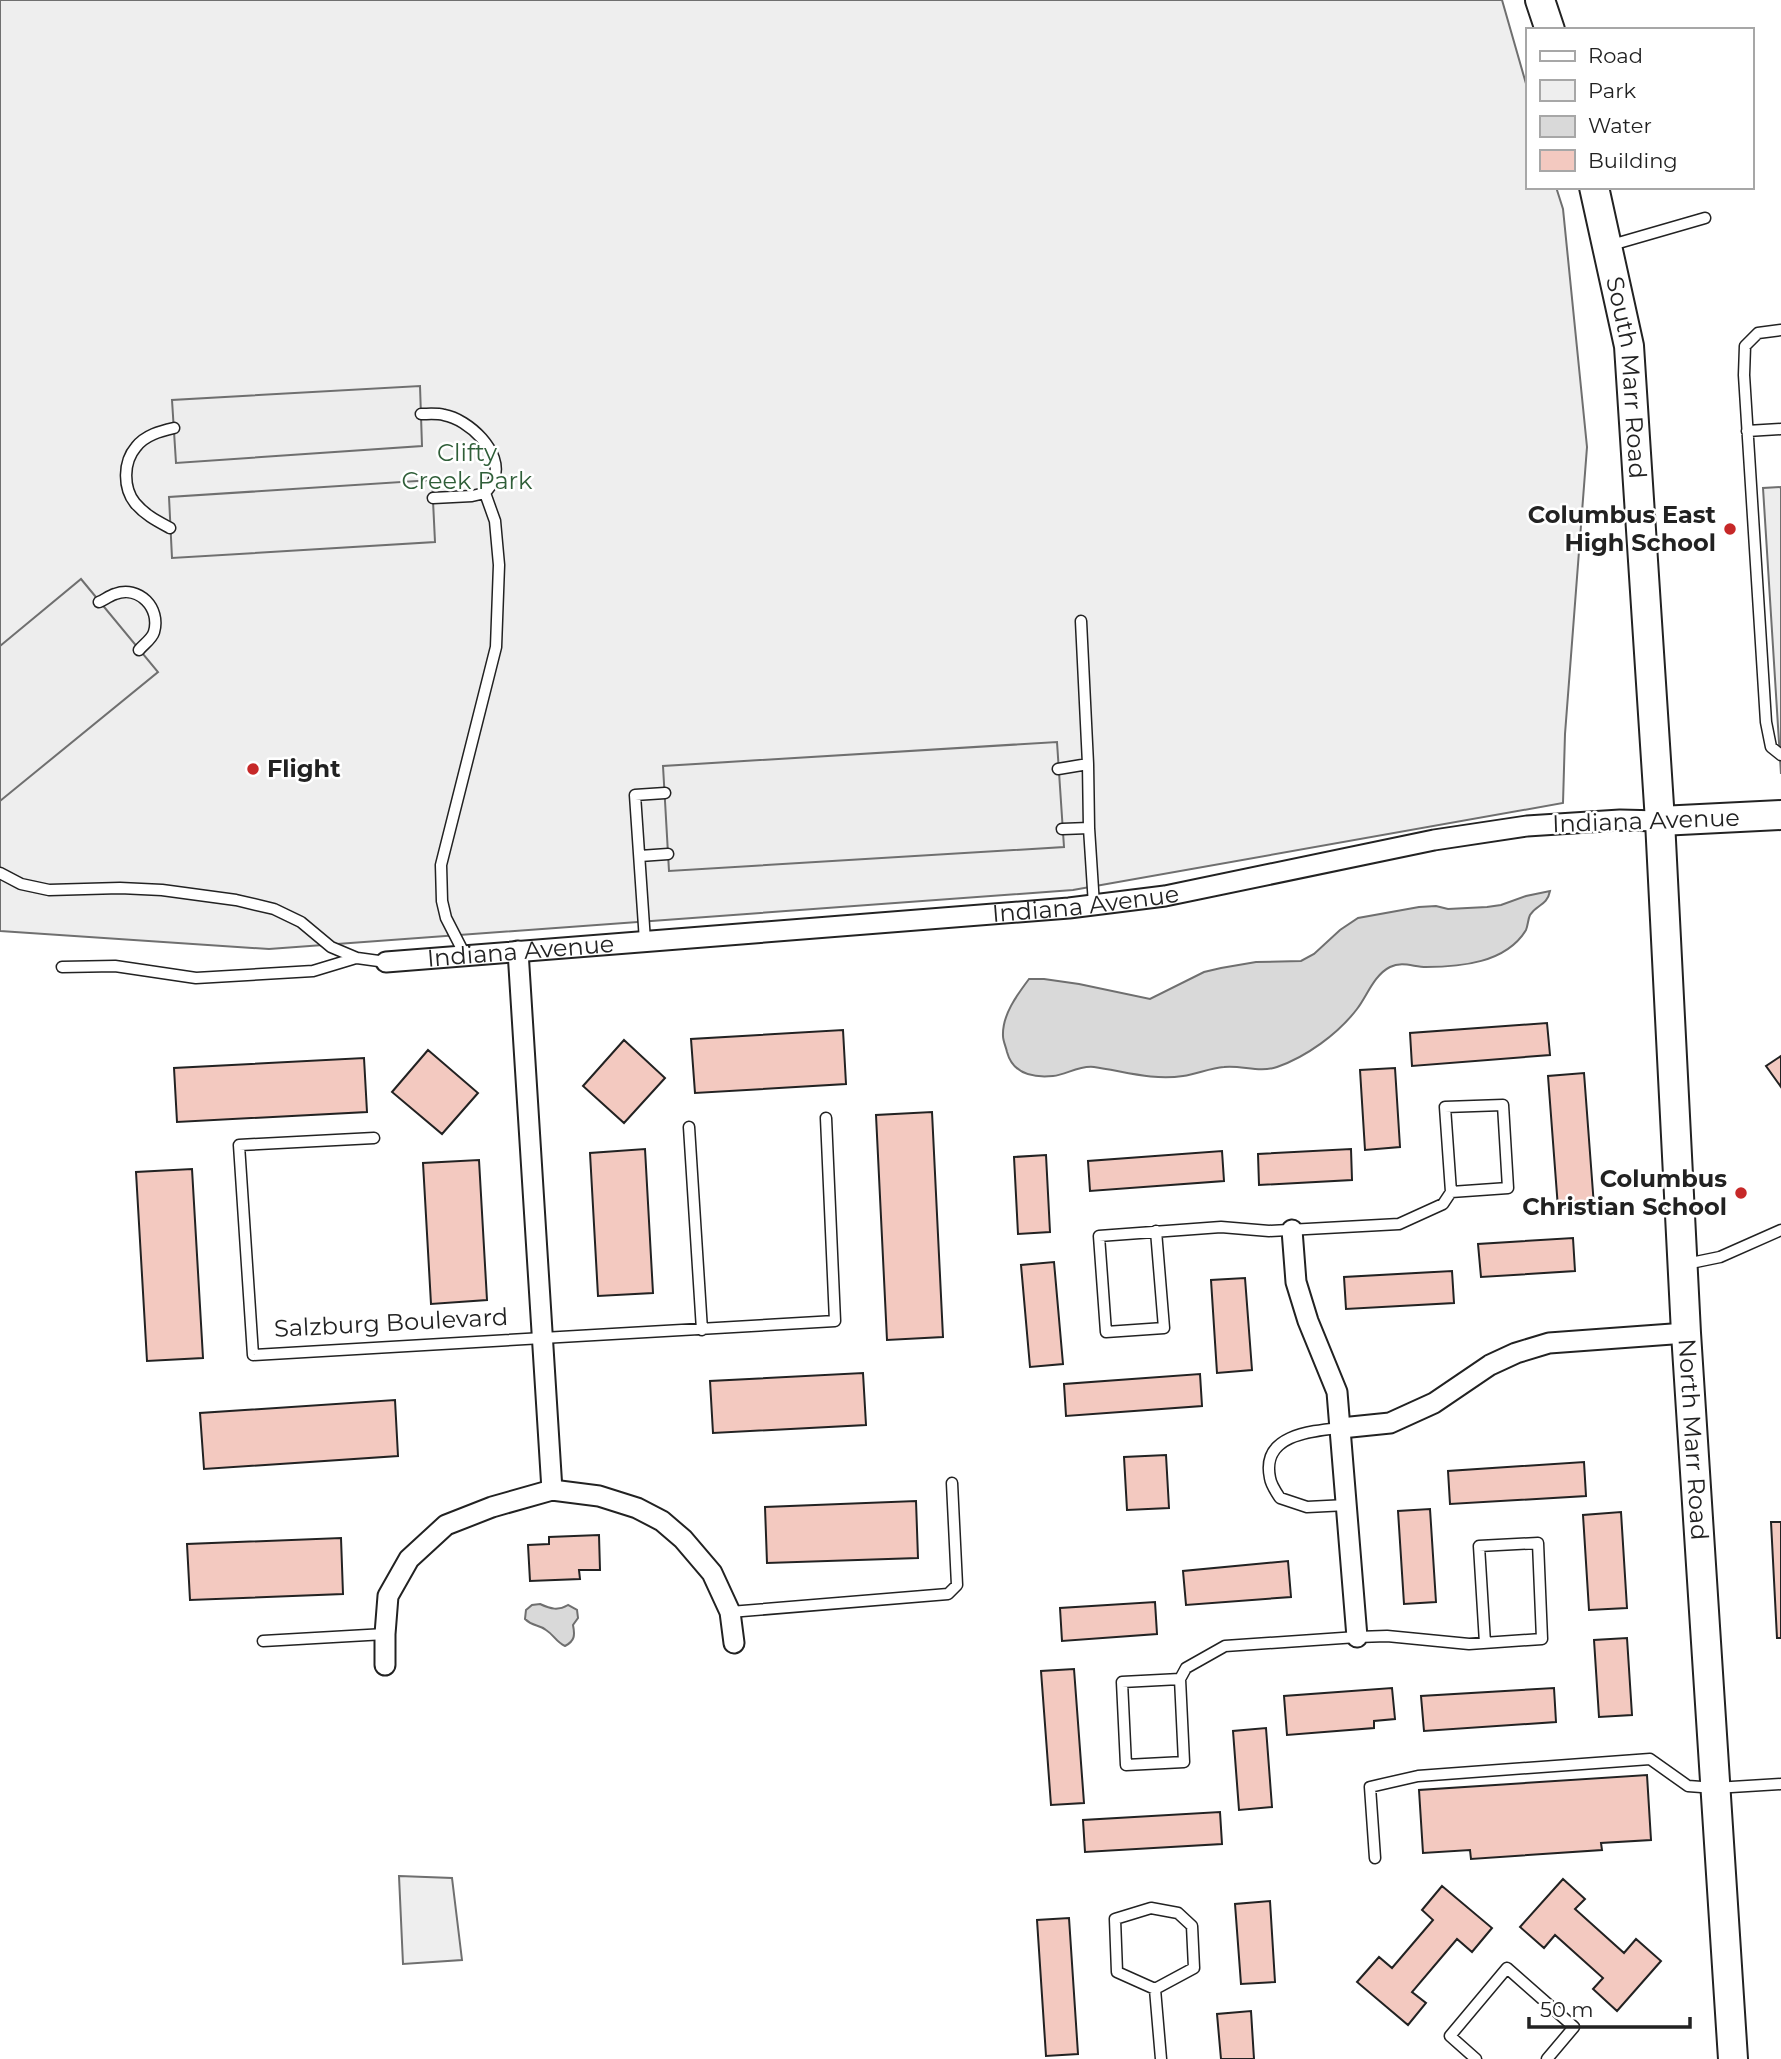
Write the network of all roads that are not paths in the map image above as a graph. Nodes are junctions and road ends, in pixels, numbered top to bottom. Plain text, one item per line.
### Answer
1 (1540, 0) edge
2 (1549, 28) edge
3 (1594, 189) edge
4 (1705, 218) dead end
5 (1607, 246) junction
6 (1781, 330) edge
7 (421, 414) dead end
8 (174, 428) dead end
9 (1781, 429) edge
10 (1747, 431) junction
11 (485, 493) junction
12 (433, 498) dead end
13 (170, 528) dead end
14 (100, 602) dead end
15 (1081, 621) dead end
16 (139, 650) dead end
17 (1781, 755) edge
18 (1088, 764) junction
19 (1058, 769) dead end
20 (665, 793) dead end
21 (1781, 815) edge
22 (1660, 821) junction
23 (1089, 828) junction
24 (1062, 829) dead end
25 (668, 854) dead end
26 (640, 856) junction
27 (0, 873) edge
28 (1094, 905) junction
29 (645, 941) junction
30 (518, 951) junction
31 (465, 955) junction
32 (357, 958) junction
33 (386, 962) joint
34 (62, 967) dead end
35 (826, 1118) dead end
36 (689, 1127) dead end
37 (374, 1138) dead end
38 (1451, 1192) junction
39 (1292, 1230) junction
40 (1781, 1230) edge
41 (1156, 1231) junction
42 (1683, 1264) junction
43 (702, 1330) junction
44 (1686, 1333) junction
45 (542, 1338) junction
46 (1341, 1428) junction
47 (952, 1483) dead end
48 (552, 1490) junction
49 (1347, 1505) junction
50 (730, 1612) junction
51 (384, 1633) junction
52 (1357, 1637) junction
53 (263, 1641) dead end
54 (734, 1643) dead end
55 (1485, 1643) junction
56 (385, 1665) dead end
57 (1180, 1679) junction
58 (1781, 1784) edge
59 (1715, 1788) junction
60 (1375, 1858) dead end
61 (1155, 1989) junction
62 (1161, 2059) edge
63 (1476, 2059) edge
64 (1547, 2059) edge
65 (1733, 2059) edge

1 - 2 street
3 - 5 street, South Marr Road
4 - 5 lane
5 - 22 street, South Marr Road
6 - 10 lane
7 - 11 lane
8 - 13 lane
9 - 10 lane
10 - 17 lane
11 - 12 lane
11 - 31 lane
14 - 16 lane
15 - 18 lane
18 - 19 lane
18 - 23 lane
20 - 26 lane
21 - 22 street, Indiana Avenue
22 - 28 street, Indiana Avenue
22 - 42 street, North Marr Road
23 - 24 lane
23 - 28 lane
25 - 26 lane
26 - 29 lane
27 - 32 lane
28 - 29 street, Indiana Avenue
29 - 30 street, Indiana Avenue
30 - 31 street, Indiana Avenue
30 - 45 street, Salzburg Boulevard
31 - 33 street, Indiana Avenue
32 - 33 lane
32 - 34 lane
35 - 43 lane, Salzburg Boulevard
36 - 43 lane
37 - 45 lane, Salzburg Boulevard
38 - 38 lane
38 - 39 lane
39 - 41 lane
39 - 46 street
40 - 42 lane
41 - 41 lane
42 - 44 street, North Marr Road
43 - 45 lane, Salzburg Boulevard
44 - 46 street
44 - 59 street, North Marr Road
45 - 48 street, Salzburg Boulevard
46 - 49 street
46 - 49 lane
47 - 50 lane
48 - 50 street
48 - 51 street
49 - 52 street
50 - 54 street
51 - 53 lane
51 - 56 street
52 - 55 lane
52 - 57 lane
55 - 55 lane
57 - 57 lane
58 - 59 lane
59 - 60 lane
59 - 65 street, North Marr Road
61 - 61 lane
61 - 62 lane
63 - 64 lane

